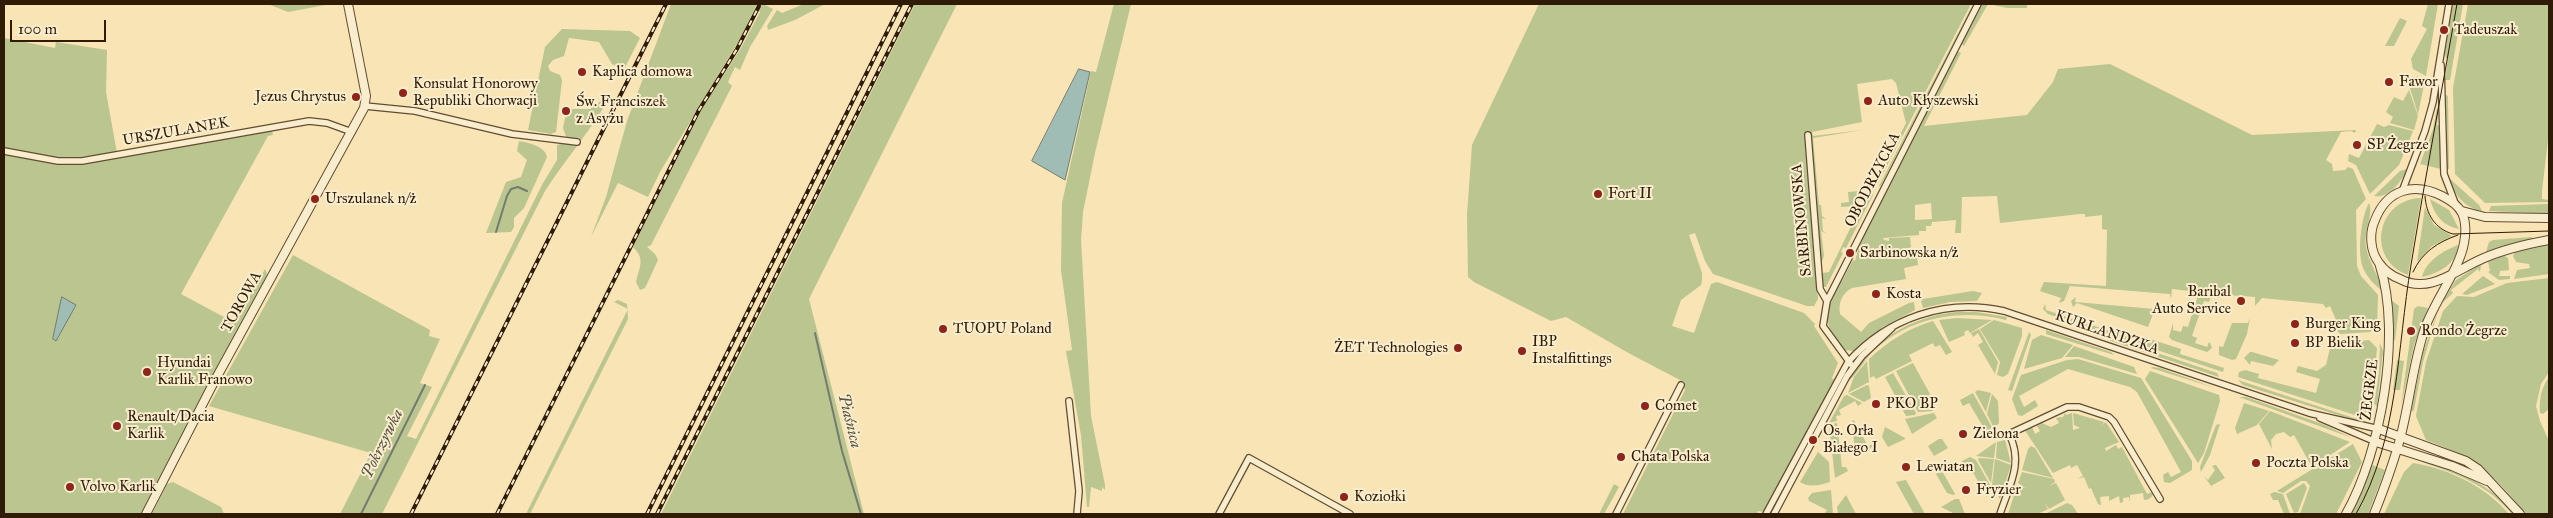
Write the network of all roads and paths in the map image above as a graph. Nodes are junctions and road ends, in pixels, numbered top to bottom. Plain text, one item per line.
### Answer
1 (348, 4) edge
2 (1978, 4) edge
3 (2449, 4) edge
4 (2440, 56) junction
5 (365, 106) junction
6 (352, 132) junction
7 (1808, 135) dead end
8 (577, 142) dead end
9 (4, 151) edge
10 (2403, 189) junction
11 (2455, 203) junction
12 (2462, 211) junction
13 (2549, 218) edge
14 (2549, 240) edge
15 (2380, 264) junction
16 (2450, 276) junction
17 (1826, 301) junction
18 (1896, 325) junction
19 (1848, 362) junction
20 (1852, 367) junction
21 (1681, 385) dead end
22 (1068, 401) dead end
23 (2309, 413) junction
24 (2379, 429) junction
25 (2401, 436) junction
26 (2376, 442) junction
27 (2397, 449) junction
28 (2492, 483) junction
29 (2160, 499) dead end
30 (146, 514) edge
31 (1077, 514) edge
32 (1219, 514) edge
33 (1350, 514) edge
34 (1616, 514) edge
35 (1766, 514) edge
36 (1774, 514) edge
37 (2000, 514) edge
38 (2346, 514) edge
39 (2374, 514) edge
40 (2520, 514) edge

1 - 5 street
2 - 17 street, OBODRZYCKA
3 - 4 street
4 - 10 street
4 - 11 street
5 - 6 street, TOROWA
5 - 8 street
6 - 9 street, URSZULANEK
6 - 30 street, TOROWA
7 - 17 street, SARBINOWSKA
10 - 11 street
10 - 15 street
11 - 12 street
12 - 13 street
12 - 16 street
14 - 16 street
15 - 16 street
15 - 24 street, ŻEGRZE
16 - 25 street
17 - 19 street, OBODRZYCKA
18 - 19 street, KURLANDZKA
18 - 20 street, KURLANDZKA
18 - 23 street, KURLANDZKA
19 - 20 street, OBODRZYCKA
19 - 35 street, KURLANDZKA
20 - 36 street, KURLANDZKA
21 - 34 street
22 - 31 street
23 - 24 street, KURLANDZKA
23 - 26 street, KURLANDZKA
24 - 25 street
24 - 26 street, ŻEGRZE
25 - 27 street
25 - 28 street
26 - 27 street
26 - 38 street, ŻEGRZE
27 - 28 street
27 - 39 street
28 - 40 street
29 - 37 street
32 - 33 street

